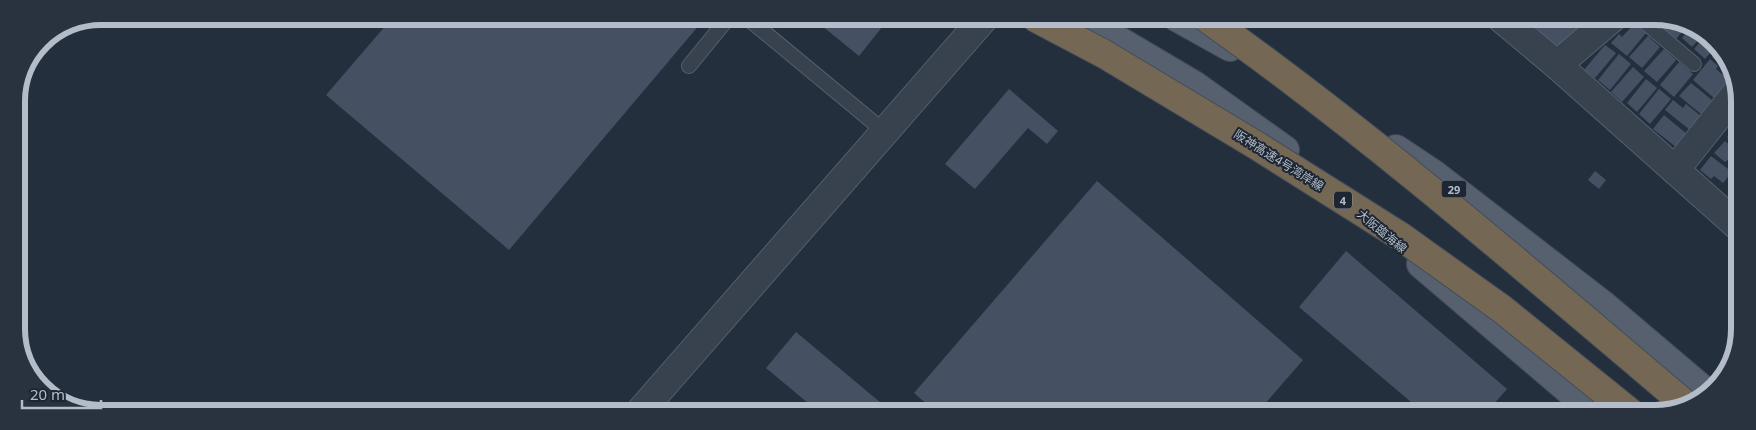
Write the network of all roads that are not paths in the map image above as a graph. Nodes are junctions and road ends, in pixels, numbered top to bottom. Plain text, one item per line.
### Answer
1 (722, 25) edge
2 (756, 25) edge
3 (978, 25) edge
4 (1049, 25) edge
5 (1093, 25) edge
6 (1191, 25) edge
7 (1216, 25) edge
8 (1509, 25) edge
9 (1604, 25) edge
10 (1648, 25) edge
11 (1694, 64) dead end
12 (1557, 65) junction
13 (689, 66) dead end
14 (1731, 100) edge
15 (885, 132) junction
16 (1675, 170) junction
17 (1350, 205) junction
18 (1731, 220) edge
19 (1702, 389) edge
20 (1681, 400) edge
21 (646, 405) edge
22 (1586, 405) edge
23 (1621, 405) edge

1 - 13 lane
2 - 15 lane
3 - 15 street
4 - 17 highway, 阪神高速4号湾岸線 / 4, bridge
5 - 17 main road, 大阪臨海線
6 - 19 main road, 29
7 - 20 highway, bridge
8 - 12 street
9 - 12 street
10 - 11 lane
12 - 16 street
14 - 16 street
15 - 21 street
16 - 18 street
17 - 22 main road, 大阪臨海線
17 - 23 highway, 阪神高速4号湾岸線 / 4, bridge

